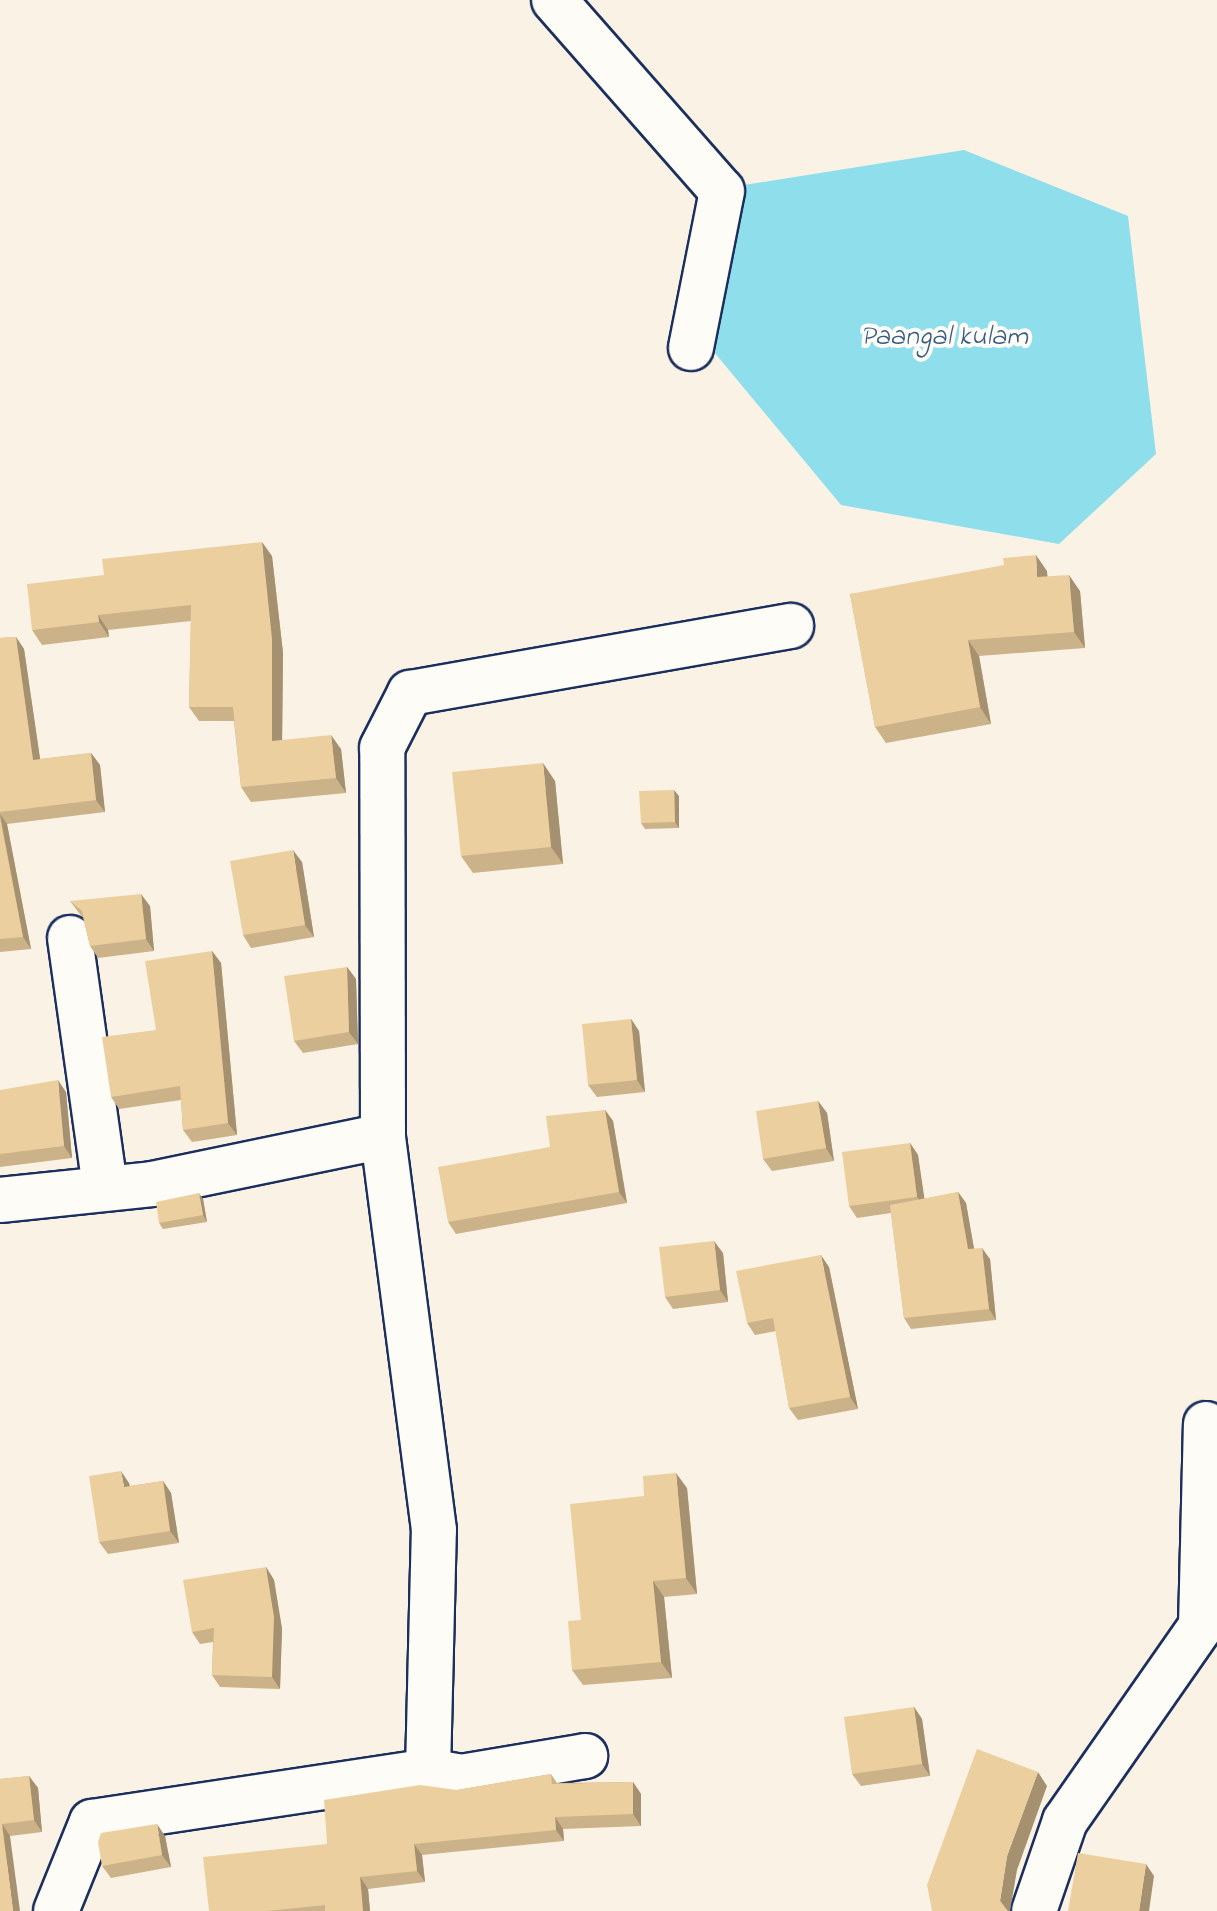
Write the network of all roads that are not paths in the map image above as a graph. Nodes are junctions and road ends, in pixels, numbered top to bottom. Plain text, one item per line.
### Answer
1 (554, 0) edge
2 (691, 348) dead end
3 (791, 626) dead end
4 (70, 938) dead end
5 (383, 1136) junction
6 (105, 1187) junction
7 (0, 1200) edge
8 (1206, 1424) dead end
9 (585, 1756) dead end
10 (428, 1771) junction
11 (56, 1911) edge
12 (1034, 1911) edge

1 - 2 street
3 - 5 street
4 - 6 street
5 - 6 street
5 - 10 street
6 - 7 street
8 - 12 street
9 - 10 street
10 - 11 street

